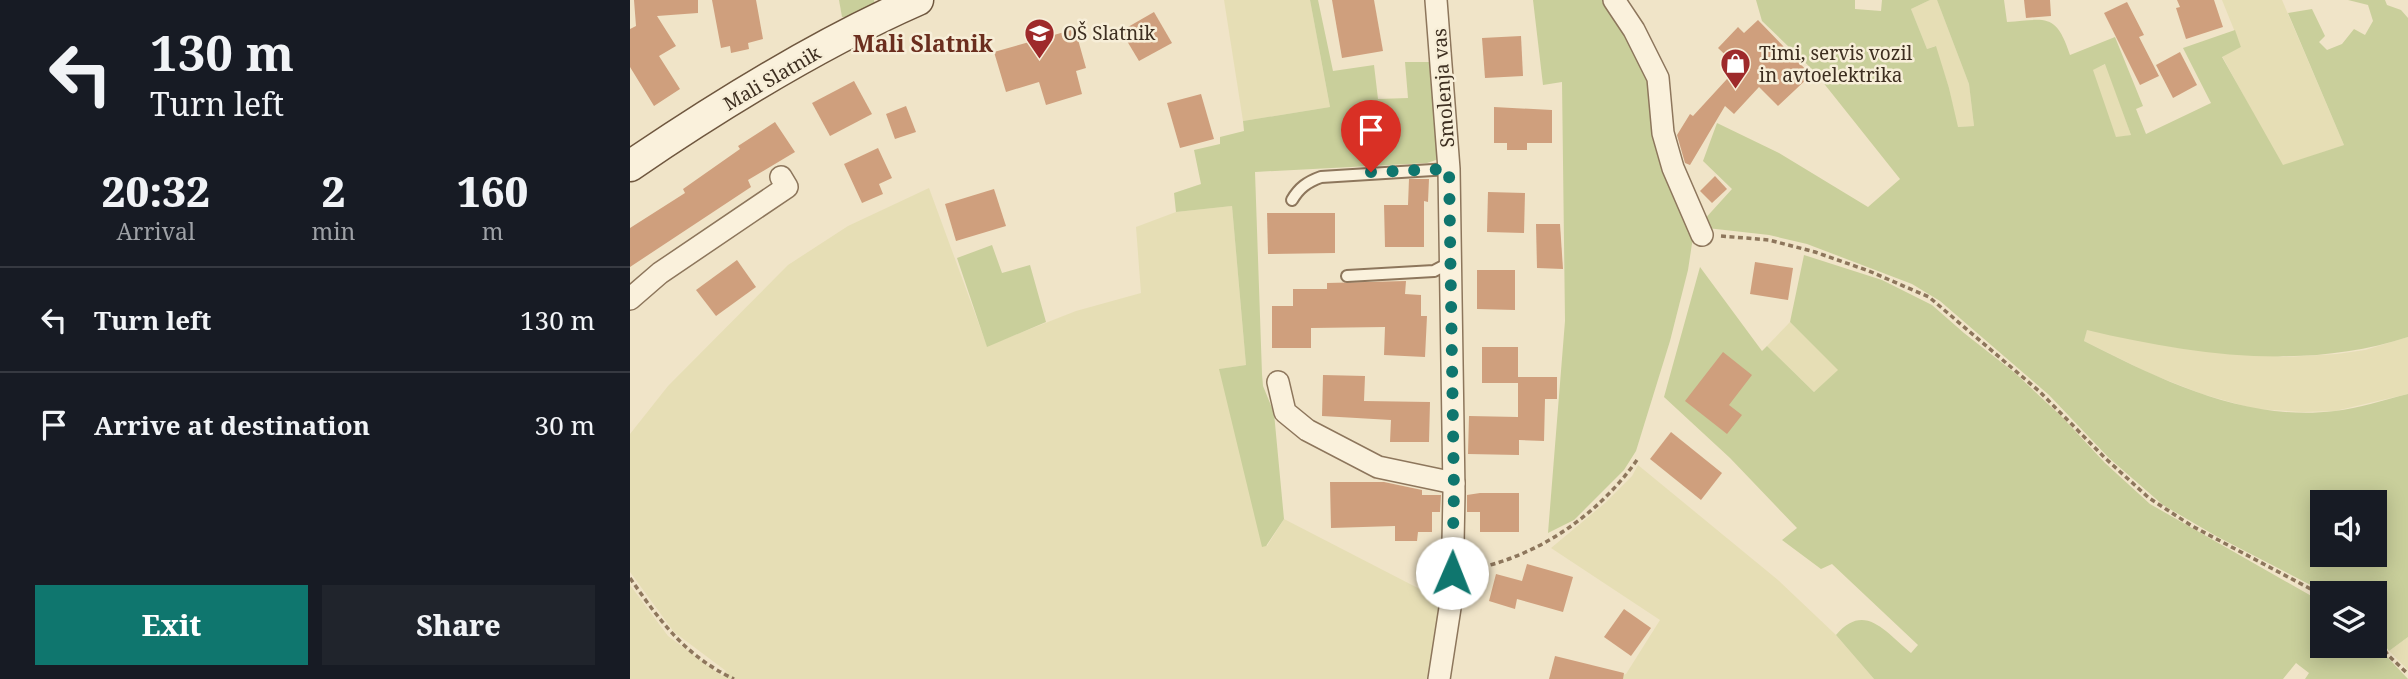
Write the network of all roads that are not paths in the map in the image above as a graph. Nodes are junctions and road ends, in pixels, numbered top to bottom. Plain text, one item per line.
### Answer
1 (918, 0) edge
2 (1436, 0) edge
3 (1614, 0) edge
4 (630, 166) edge
5 (1449, 169) junction
6 (781, 177) dead end
7 (1292, 200) dead end
8 (1702, 235) road end
9 (1451, 262) junction
10 (1347, 276) dead end
11 (630, 299) edge
12 (1278, 382) dead end
13 (1454, 483) junction
14 (1438, 679) edge

1 - 4 main road, Mali Slatnik
2 - 5 street, Smolenja vas
3 - 8 street
5 - 7 lane
5 - 9 street, Smolenja vas
6 - 11 street
9 - 10 lane
9 - 13 street, Smolenja vas
12 - 13 street
13 - 14 street, Smolenja vas

